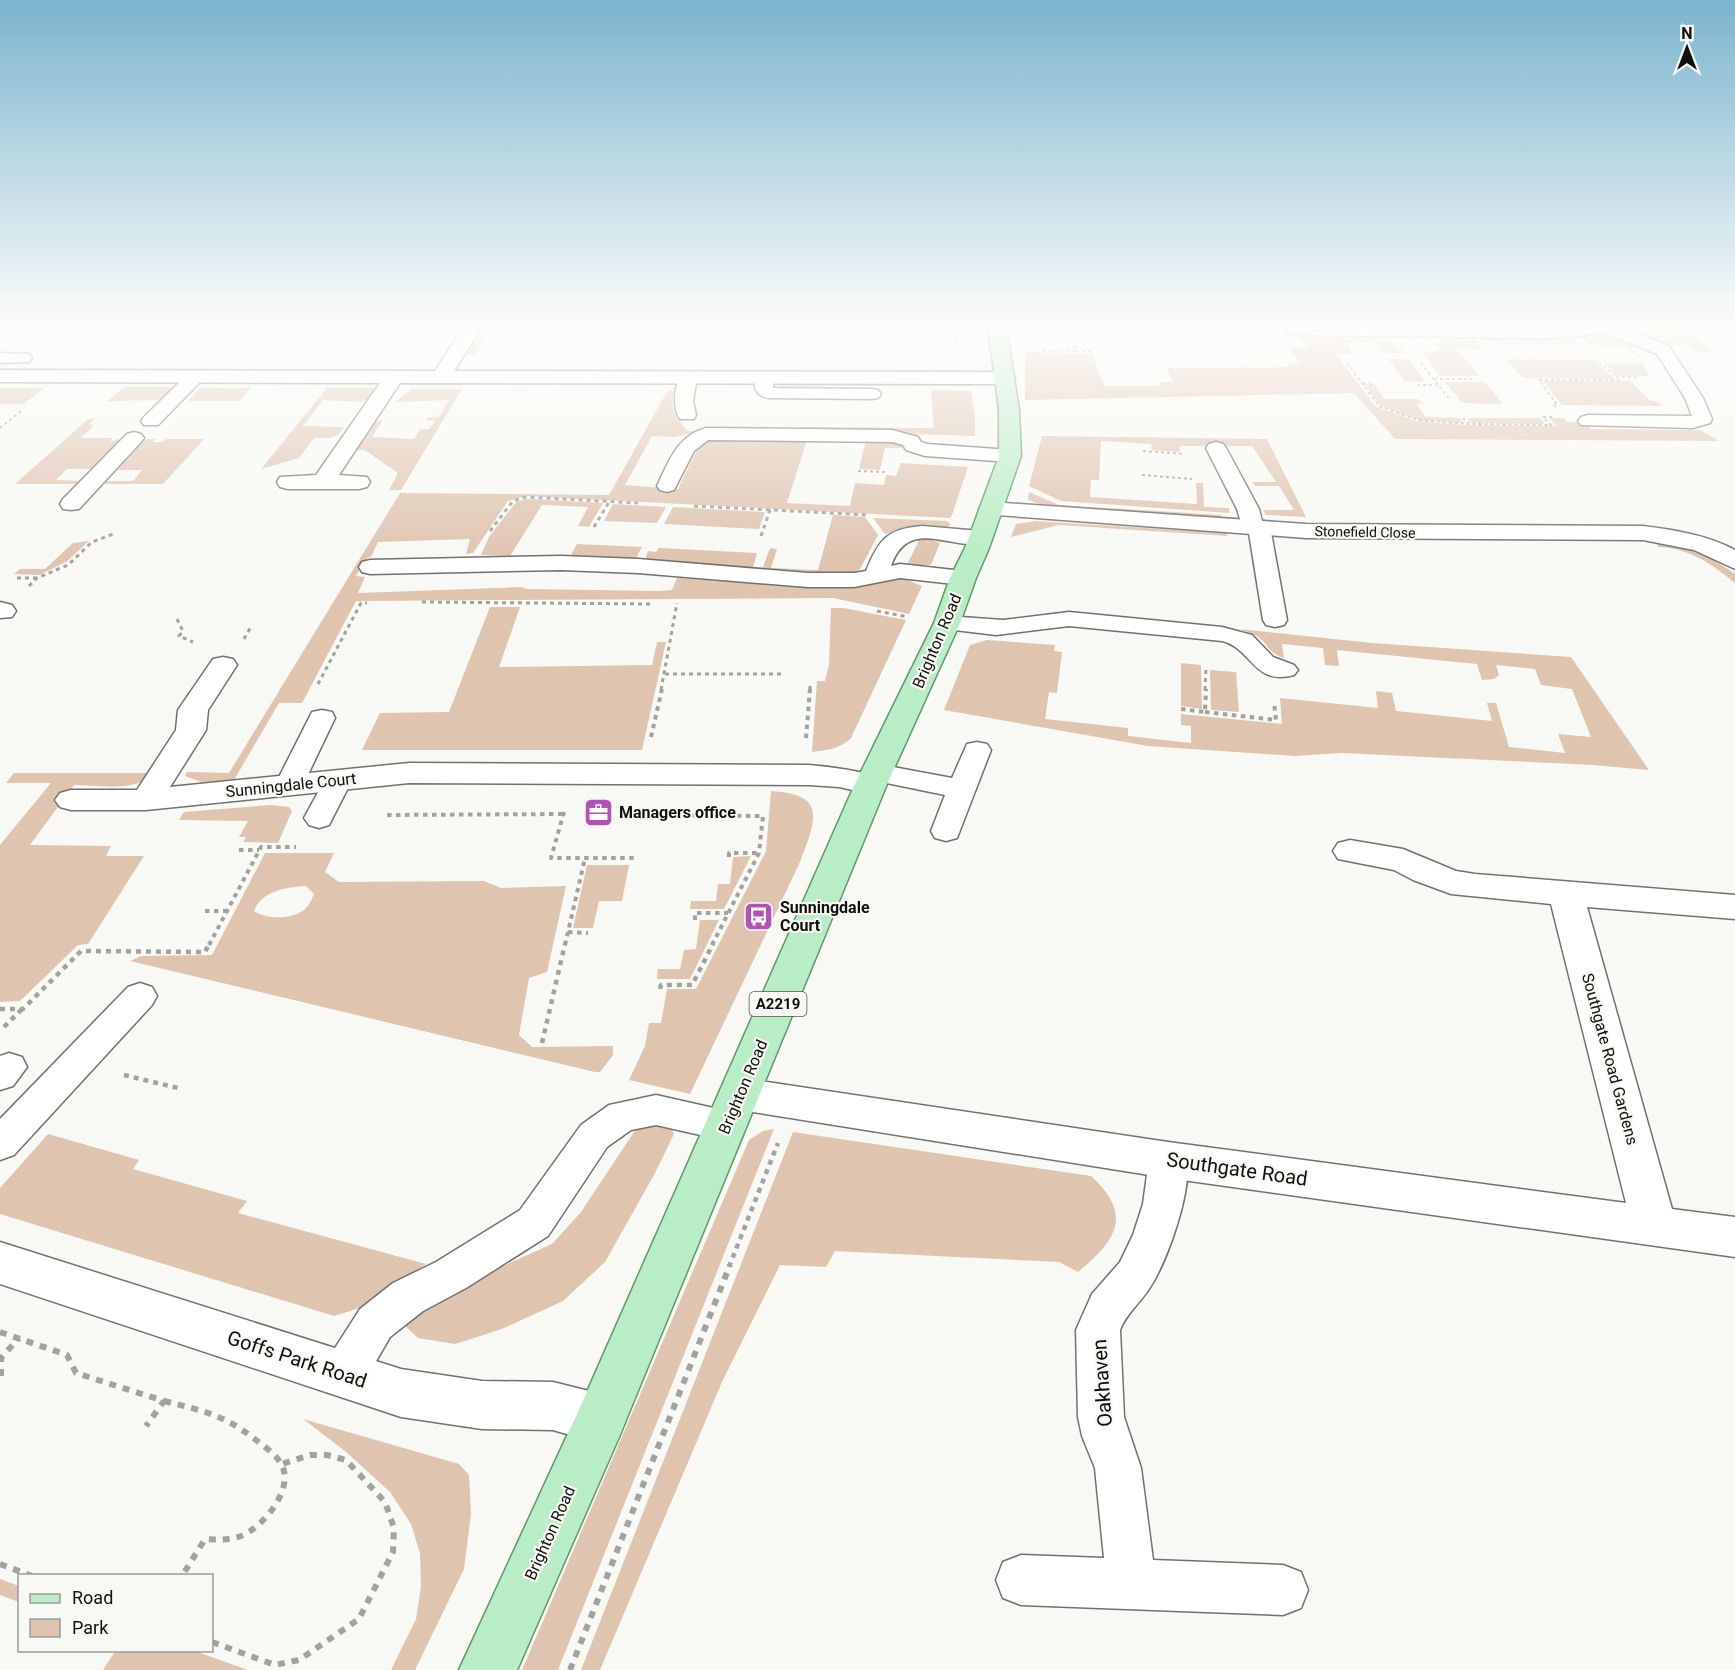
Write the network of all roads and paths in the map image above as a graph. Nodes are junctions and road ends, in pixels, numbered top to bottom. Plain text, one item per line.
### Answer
1 (169, 404) edge
2 (377, 404) edge
3 (685, 404) edge
4 (1008, 404) edge
5 (1377, 404) edge
6 (1556, 404) edge
7 (1696, 404) edge
8 (687, 415) dead end
9 (1564, 417) junction
10 (1463, 418) dead end
11 (151, 422) dead end
12 (1588, 422) joint
13 (1468, 424) junction
14 (134, 438) dead end
15 (1216, 448) dead end
16 (1010, 456) junction
17 (288, 482) dead end
18 (323, 482) junction
19 (359, 482) dead end
20 (667, 486) dead end
21 (609, 501) junction
22 (639, 503) dead end
23 (71, 504) dead end
24 (692, 506) dead end
25 (770, 510) junction
26 (880, 516) dead end
27 (986, 524) junction
28 (594, 527) dead end
29 (1256, 527) junction
30 (116, 533) dead end
31 (761, 536) dead end
32 (1735, 561) edge
33 (476, 564) junction
34 (370, 567) dead end
35 (876, 575) junction
36 (963, 579) junction
37 (420, 602) dead end
38 (373, 603) dead end
39 (670, 603) dead end
40 (663, 604) dead end
41 (875, 610) dead end
42 (2, 611) edge
43 (1275, 620) dead end
44 (947, 622) junction
45 (1222, 634) junction
46 (223, 665) dead end
47 (1278, 668) joint
48 (665, 674) junction
49 (783, 674) dead end
50 (810, 686) dead end
51 (1181, 709) dead end
52 (1205, 712) junction
53 (322, 718) joint
54 (977, 750) dead end
55 (643, 774) junction
56 (767, 774) junction
57 (804, 775) junction
58 (874, 779) junction
59 (338, 780) junction
60 (289, 785) junction
61 (962, 789) junction
62 (71, 801) dead end
63 (146, 801) junction
64 (381, 814) dead end
65 (511, 814) junction
66 (426, 815) junction
67 (319, 818) dead end
68 (424, 822) dead end
69 (509, 822) dead end
70 (946, 831) dead end
71 (308, 847) dead end
72 (239, 850) dead end
73 (259, 850) junction
74 (1350, 851) dead end
75 (759, 853) junction
76 (729, 857) dead end
77 (585, 858) junction
78 (635, 858) dead end
79 (1566, 893) junction
80 (1735, 907) edge
81 (205, 911) dead end
82 (227, 911) junction
83 (728, 913) junction
84 (695, 920) dead end
85 (568, 932) junction
86 (588, 933) dead end
87 (660, 989) dead end
88 (140, 996) dead end
89 (0, 1009) edge
90 (23, 1009) junction
91 (0, 1031) edge
92 (542, 1043) dead end
93 (76, 1063) junction
94 (182, 1089) dead end
95 (794, 1102) junction
96 (733, 1110) junction
97 (0, 1144) edge
98 (1167, 1160) junction
99 (1654, 1225) junction
100 (1735, 1237) edge
101 (0, 1263) edge
102 (0, 1332) edge
103 (19, 1338) junction
104 (344, 1374) junction
105 (1, 1376) edge
106 (164, 1401) junction
107 (601, 1419) junction
108 (146, 1426) dead end
109 (282, 1464) junction
110 (0, 1564) edge
111 (29, 1574) edge
112 (183, 1574) edge
113 (1022, 1580) dead end
114 (1131, 1584) junction
115 (1283, 1590) dead end
116 (213, 1642) edge
117 (488, 1670) edge
118 (570, 1670) edge

1 - 11 lane
2 - 18 street
3 - 8 lane
4 - 16 main road, Brighton Road / A2219
5 - 13 path
6 - 9 path
7 - 12 lane
9 - 12 path
9 - 13 path
10 - 13 path
14 - 23 lane
15 - 29 lane
16 - 20 lane
16 - 27 main road, Brighton Road / A2219
17 - 18 street
18 - 19 street
21 - 22 path
21 - 28 path
21 - 33 path
24 - 25 path
25 - 26 path
25 - 31 path
27 - 29 street, Stonefield Close
27 - 35 lane
27 - 36 main road, Brighton Road / A2219
29 - 32 street, Stonefield Close
29 - 43 lane
30 - 42 path
33 - 34 lane
33 - 35 lane
35 - 36 lane
36 - 44 main road, Brighton Road / A2219
37 - 40 path
38 - 53 path
39 - 48 path
41 - 44 path
44 - 45 lane
44 - 58 main road, Brighton Road / A2219
45 - 47 lane
45 - 52 path
46 - 63 street
47 - 52 path
48 - 49 path
48 - 55 path
50 - 57 path
51 - 52 path
53 - 60 lane
54 - 61 lane
55 - 56 street, Sunningdale Court
55 - 59 street, Sunningdale Court
56 - 57 street, Sunningdale Court
56 - 75 path
57 - 58 street, Sunningdale Court
58 - 61 lane
58 - 96 main road, Brighton Road / A2219
59 - 60 street, Sunningdale Court
59 - 67 lane
60 - 63 street, Sunningdale Court
61 - 70 lane
62 - 63 street, Sunningdale Court
64 - 66 path
65 - 66 path
65 - 69 path
65 - 77 path
66 - 68 path
71 - 73 path
72 - 73 path
73 - 82 path
74 - 79 street
75 - 76 path
75 - 83 path
77 - 78 path
77 - 85 path
79 - 80 street
79 - 99 street, Southgate Road Gardens
81 - 82 path
82 - 90 path
83 - 84 path
83 - 87 path
85 - 86 path
85 - 92 path
88 - 93 lane
89 - 90 path
90 - 91 path
93 - 94 path
93 - 97 lane
95 - 96 street, Southgate Road
95 - 98 street, Southgate Road
95 - 118 path
96 - 104 lane
96 - 107 main road, Brighton Road / A2219
98 - 99 street, Southgate Road
98 - 114 lane, Oakhaven
99 - 100 street, Southgate Road
101 - 104 street, Goffs Park Road
102 - 103 path
103 - 105 path
103 - 106 path
104 - 107 street, Goffs Park Road
106 - 108 path
106 - 109 path
107 - 117 main road, Brighton Road / A2219
109 - 112 path
109 - 116 path
110 - 111 path
113 - 114 lane
114 - 115 lane

